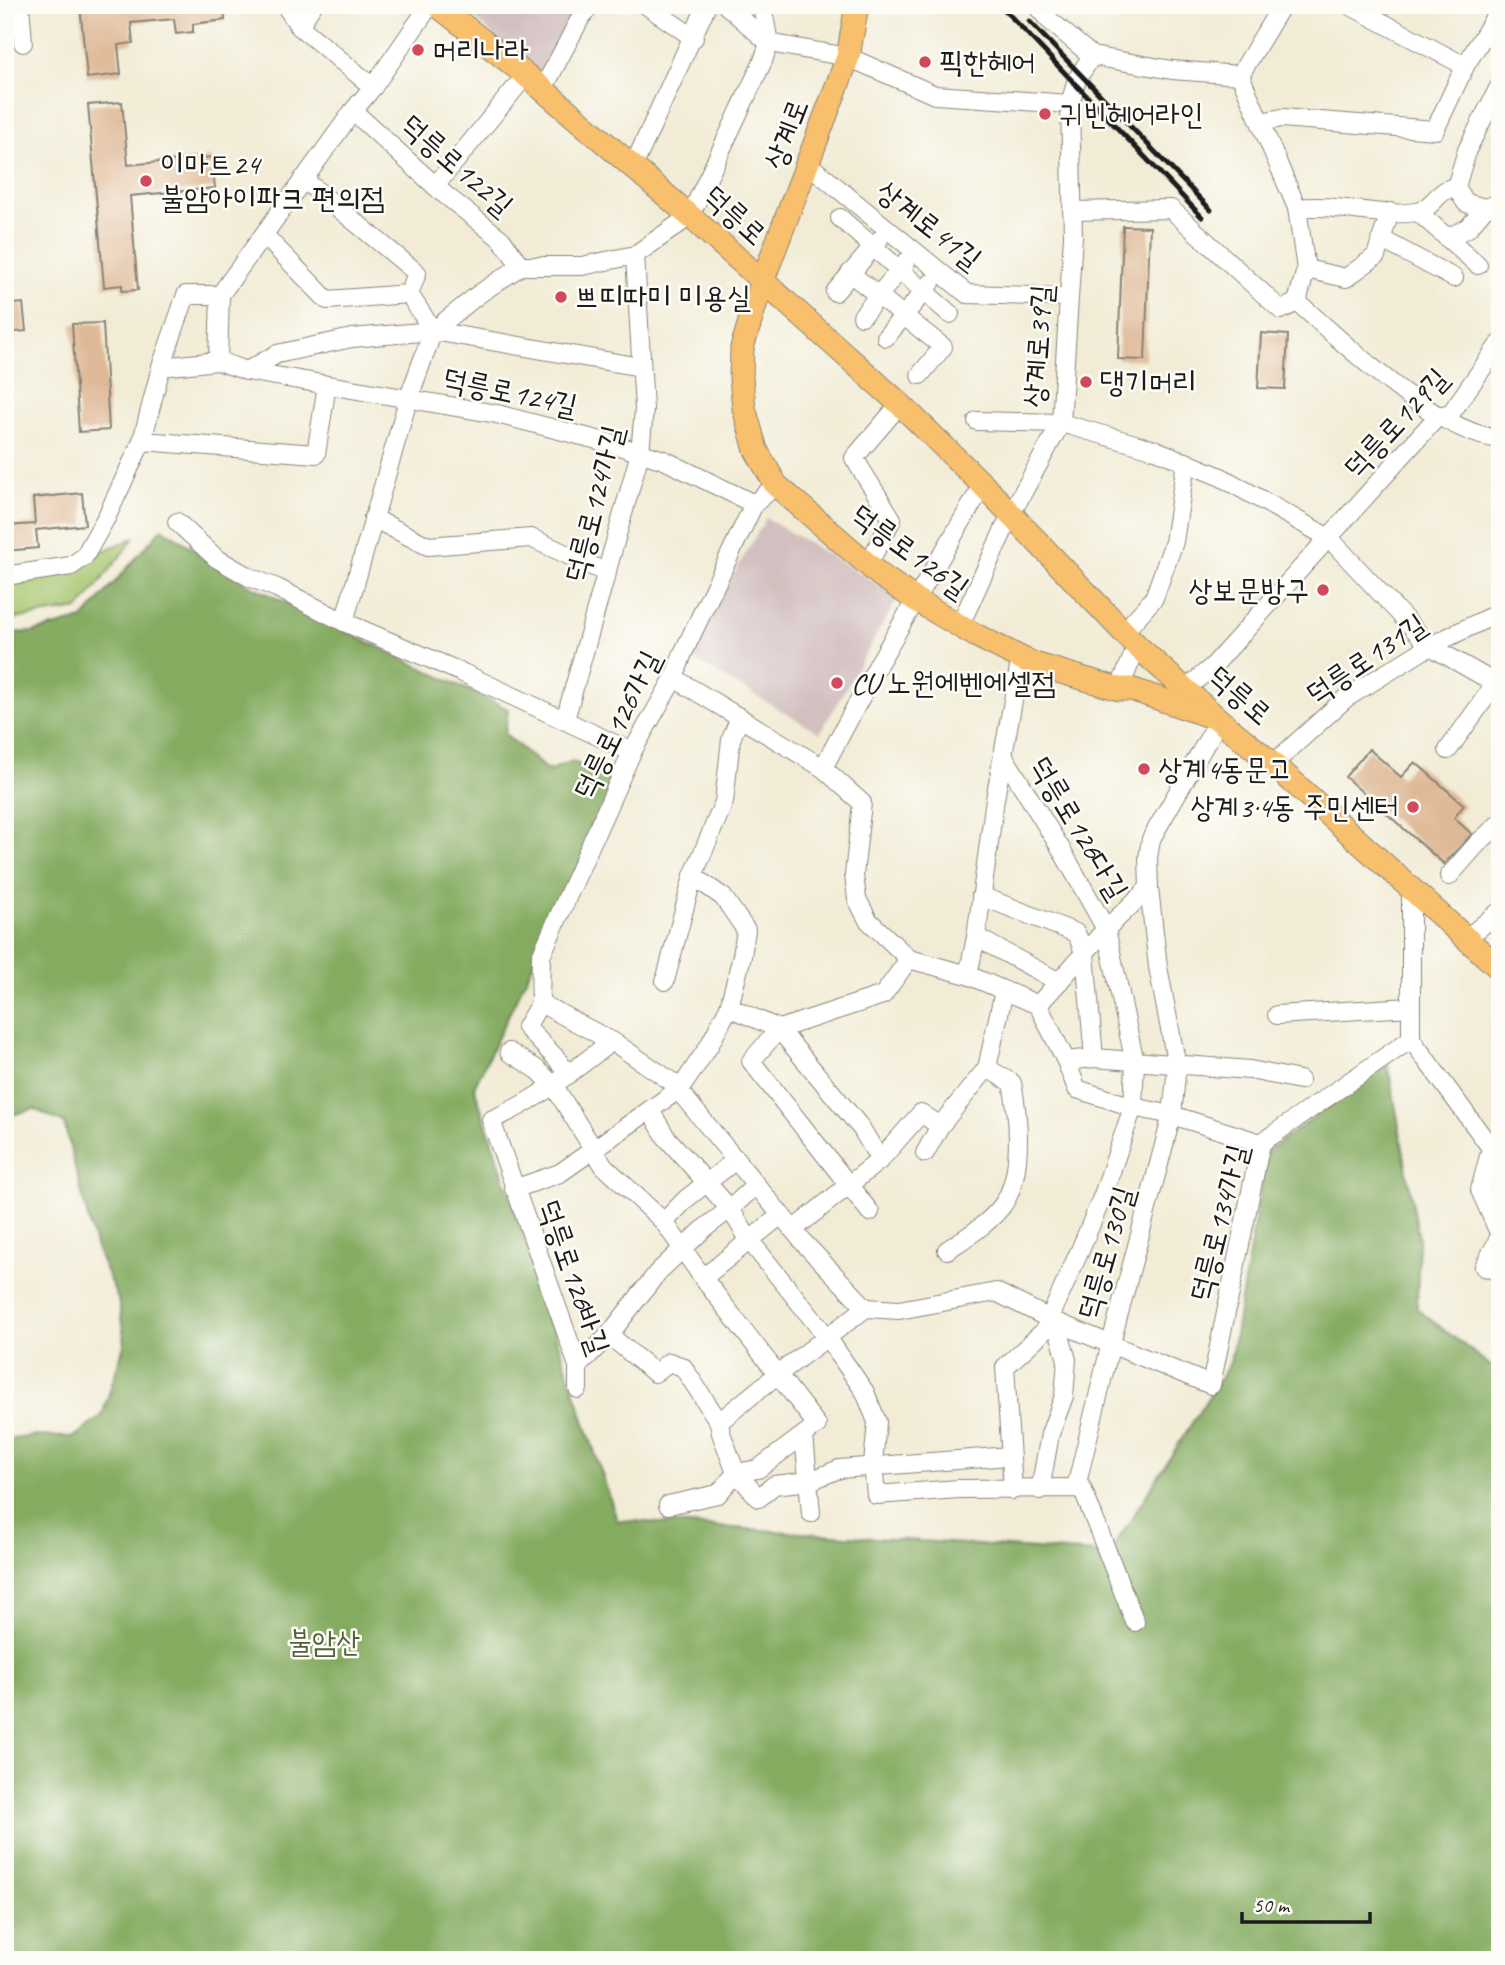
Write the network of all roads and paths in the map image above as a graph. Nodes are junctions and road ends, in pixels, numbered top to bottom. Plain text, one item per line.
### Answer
1 (20, 5) edge
2 (285, 5) edge
3 (313, 5) edge
4 (429, 5) edge
5 (437, 5) edge
6 (591, 5) edge
7 (646, 5) edge
8 (707, 5) edge
9 (726, 5) edge
10 (762, 5) edge
11 (857, 5) edge
12 (1037, 5) edge
13 (1282, 5) edge
14 (1349, 5) edge
15 (1500, 9) edge
16 (1383, 13) edge
17 (299, 26) junction
18 (694, 38) junction
19 (23, 43) dead end
20 (769, 43) junction
21 (1092, 56) junction
22 (848, 57) junction
23 (1465, 66) junction
24 (1240, 75) junction
25 (534, 82) junction
26 (1500, 85) edge
27 (373, 87) junction
28 (1070, 104) junction
29 (353, 111) junction
30 (1261, 122) junction
31 (808, 164) junction
32 (633, 167) junction
33 (303, 179) junction
34 (435, 186) junction
35 (1456, 187) junction
36 (1492, 205) edge
37 (1297, 208) junction
38 (1072, 211) junction
39 (1390, 212) junction
40 (1418, 212) junction
41 (690, 216) junction
42 (840, 218) dead end
43 (889, 230) junction
44 (264, 235) junction
45 (1447, 238) junction
46 (1381, 239) junction
47 (873, 247) junction
48 (915, 251) junction
49 (635, 255) junction
50 (1478, 265) dead end
51 (521, 266) junction
52 (900, 270) junction
53 (1306, 270) junction
54 (940, 272) junction
55 (850, 273) junction
56 (1454, 278) dead end
57 (762, 282) junction
58 (924, 291) junction
59 (835, 292) dead end
60 (410, 294) junction
61 (220, 295) junction
62 (878, 296) junction
63 (1069, 297) junction
64 (1297, 302) junction
65 (950, 314) dead end
66 (862, 316) dead end
67 (904, 316) junction
68 (433, 331) junction
69 (886, 337) dead end
70 (1500, 343) edge
71 (218, 360) junction
72 (161, 367) junction
73 (641, 367) junction
74 (247, 371) junction
75 (920, 375) dead end
76 (327, 385) junction
77 (408, 400) junction
78 (900, 404) junction
79 (1438, 415) junction
80 (977, 421) dead end
81 (1061, 423) junction
82 (1500, 439) edge
83 (142, 442) junction
84 (640, 453) junction
85 (1186, 462) junction
86 (776, 485) junction
87 (983, 485) junction
88 (754, 504) junction
89 (1011, 514) junction
90 (373, 518) junction
91 (177, 523) dead end
92 (1329, 538) junction
93 (868, 565) junction
94 (607, 573) junction
95 (5, 576) edge
96 (916, 600) junction
97 (1500, 612) edge
98 (344, 622) junction
99 (960, 625) junction
100 (1130, 639) junction
101 (1430, 646) junction
102 (1021, 657) junction
103 (674, 678) junction
104 (1498, 682) edge
105 (1119, 689) junction
106 (1185, 690) junction
107 (740, 717) junction
108 (565, 720) junction
109 (1219, 720) junction
110 (1448, 750) dead end
111 (632, 752) junction
112 (1003, 755) junction
113 (1273, 764) junction
114 (823, 768) junction
115 (1500, 823) edge
116 (693, 876) junction
117 (1449, 876) dead end
118 (1149, 888) junction
119 (1411, 891) junction
120 (981, 896) junction
121 (1500, 911) edge
122 (1106, 929) junction
123 (976, 936) junction
124 (1467, 938) junction
125 (1085, 954) junction
126 (909, 960) junction
127 (1500, 969) edge
128 (968, 975) junction
129 (665, 981) dead end
130 (1059, 982) junction
131 (1004, 991) junction
132 (540, 1003) junction
133 (1038, 1005) junction
134 (729, 1007) junction
135 (1411, 1007) junction
136 (1277, 1015) dead end
137 (779, 1029) junction
138 (1411, 1039) junction
139 (612, 1041) junction
140 (509, 1052) dead end
141 (1094, 1058) junction
142 (1066, 1062) junction
143 (1135, 1063) junction
144 (1177, 1066) junction
145 (987, 1068) junction
146 (1300, 1080) dead end
147 (561, 1081) junction
148 (681, 1088) junction
149 (1133, 1107) junction
150 (650, 1110) junction
151 (1172, 1115) junction
152 (940, 1126) junction
153 (1261, 1143) junction
154 (594, 1150) junction
155 (1495, 1152) edge
156 (925, 1153) dead end
157 (737, 1158) junction
158 (880, 1160) junction
159 (708, 1182) junction
160 (756, 1185) junction
161 (849, 1187) junction
162 (514, 1189) junction
163 (730, 1209) junction
164 (870, 1212) dead end
165 (781, 1214) junction
166 (664, 1222) junction
167 (794, 1229) junction
168 (1500, 1236) edge
169 (750, 1241) junction
170 (683, 1247) junction
171 (947, 1250) dead end
172 (1500, 1272) edge
173 (704, 1278) junction
174 (866, 1308) junction
175 (1054, 1320) junction
176 (609, 1335) junction
177 (827, 1336) junction
178 (1111, 1343) junction
179 (578, 1366) junction
180 (778, 1374) junction
181 (579, 1389) dead end
182 (719, 1422) junction
183 (804, 1435) junction
184 (1010, 1456) junction
185 (874, 1468) junction
186 (736, 1473) junction
187 (810, 1481) junction
188 (1076, 1487) junction
189 (1013, 1490) junction
190 (1040, 1490) junction
191 (668, 1505) dead end
192 (811, 1513) dead end
193 (1135, 1622) dead end

1 - 19 street
2 - 17 street
3 - 17 street
4 - 27 street
5 - 25 main road, 덕릉로
6 - 25 street
7 - 18 street
8 - 18 street
9 - 20 street
10 - 20 street
11 - 22 main road, 상계로
12 - 21 street
13 - 24 street
14 - 16 street
15 - 23 street
16 - 23 street
17 - 27 street
18 - 32 street
20 - 22 street
20 - 41 street
21 - 24 street
21 - 28 street, 상계로39길
22 - 28 street
22 - 31 main road, 상계로
23 - 30 street
24 - 30 street
25 - 32 main road, 덕릉로
25 - 34 street
26 - 35 street
27 - 29 street
28 - 38 street, 상계로39길
29 - 33 street
29 - 34 street, 덕릉로122길
30 - 37 street
31 - 43 street, 상계로41길
31 - 57 main road, 상계로
32 - 41 main road, 덕릉로
33 - 44 street
33 - 60 street
34 - 51 street, 덕릉로122길
35 - 36 street
35 - 40 street
36 - 45 street
37 - 39 street
37 - 53 street
38 - 63 street, 상계로39길
38 - 64 street
39 - 40 street
39 - 46 street
40 - 45 street
41 - 49 street
41 - 57 main road, 덕릉로
42 - 47 street, 상계로41길
43 - 47 street
43 - 48 street, 상계로41길
44 - 60 street
44 - 61 street
45 - 50 street
46 - 53 street
46 - 56 street
47 - 52 street, 상계로41길
47 - 55 street
48 - 52 street
48 - 54 street, 상계로41길
49 - 51 street
49 - 73 street, 덕릉로124가길
51 - 68 street, 덕릉로124길
52 - 58 street, 상계로41길
52 - 62 street
53 - 64 street
54 - 58 street
54 - 63 street, 상계로41길
55 - 59 street
55 - 62 street
57 - 78 main road, 덕릉로
57 - 86 main road, 덕릉로126길
58 - 65 street, 상계로41길
58 - 67 street
60 - 68 street
61 - 71 street
61 - 72 street
62 - 66 street
62 - 67 street
63 - 81 street, 상계로39길
64 - 79 street
67 - 69 street
67 - 75 street
68 - 73 street, 덕릉로124길
68 - 74 street, 덕릉로124길
68 - 77 street, 덕릉로124길
70 - 79 street, 덕릉로129길
71 - 72 street
71 - 74 street, 덕릉로124길
72 - 83 street
73 - 84 street, 덕릉로124가길
74 - 76 street, 덕릉로124길
76 - 77 street, 덕릉로124길
76 - 83 street
77 - 84 street, 덕릉로124길
77 - 90 street, 덕릉로124길
78 - 87 main road, 덕릉로
78 - 93 street
79 - 82 street
79 - 92 street, 덕릉로129길
80 - 81 street
81 - 85 street
81 - 89 street, 상계로39길
83 - 95 street
84 - 88 street, 덕릉로124길
84 - 94 street, 덕릉로124가길
85 - 92 street
85 - 100 street
86 - 88 street, 덕릉로126가길
86 - 93 main road, 덕릉로126길
87 - 89 main road, 덕릉로
87 - 96 street
88 - 103 street, 덕릉로126가길
89 - 99 street
89 - 100 main road, 덕릉로
90 - 94 street
90 - 98 street, 덕릉로124길
91 - 98 street
92 - 101 street
92 - 106 street, 덕릉로129길
93 - 96 main road, 덕릉로126길
94 - 108 street, 덕릉로124가길
96 - 99 main road, 덕릉로126길
96 - 114 street
97 - 101 street, 덕릉로131길
98 - 108 street
99 - 102 main road, 덕릉로126길
100 - 105 street
100 - 106 main road, 덕릉로
101 - 104 street
101 - 113 street, 덕릉로131길
102 - 105 main road, 덕릉로126길
102 - 112 street, 덕릉로126다길
103 - 107 street
103 - 111 street, 덕릉로126가길
104 - 110 street
105 - 109 main road, 덕릉로126길
106 - 109 main road, 덕릉로
107 - 114 street
107 - 116 street
108 - 111 street
109 - 113 main road, 덕릉로
109 - 118 street, 덕릉로130길
111 - 132 street, 덕릉로126가길
112 - 120 street, 덕릉로126다길
112 - 122 street, 덕릉로126다길
113 - 119 main road, 덕릉로
114 - 126 street
115 - 117 street
116 - 129 street
116 - 134 street
118 - 122 street
118 - 144 street, 덕릉로130길
119 - 124 main road, 덕릉로
119 - 135 street
120 - 123 street, 덕릉로126다길
120 - 125 street, 덕릉로126다길
121 - 124 street
122 - 125 street
122 - 143 street, 덕릉로126다길
123 - 128 street, 덕릉로126다길
123 - 130 street
124 - 127 main road, 덕릉로
125 - 130 street
125 - 141 street
126 - 128 street
126 - 137 street
128 - 131 street
130 - 133 street
131 - 133 street
131 - 145 street
132 - 139 street
132 - 147 street, 덕릉로126가길
133 - 142 street
134 - 137 street
134 - 148 street
135 - 136 street
135 - 138 street
137 - 158 street
137 - 161 street
138 - 153 street, 덕릉로134가길
138 - 155 street
139 - 147 street
139 - 148 street
140 - 147 street, 덕릉로126가길
141 - 142 street
141 - 143 street
142 - 149 street
143 - 144 street
143 - 149 street, 덕릉로130길
144 - 146 street
144 - 151 street, 덕릉로130길
145 - 152 street
145 - 171 street
147 - 154 street, 덕릉로126가길
147 - 162 street
148 - 150 street, 덕릉로126바길
148 - 157 street
149 - 151 street
149 - 175 street, 덕릉로130길
150 - 154 street, 덕릉로126바길
150 - 159 street
151 - 153 street
151 - 178 street, 덕릉로130길
152 - 156 street
152 - 158 street
153 - 178 street, 덕릉로134가길
154 - 162 street, 덕릉로126바길
154 - 166 street
155 - 168 street
157 - 159 street
157 - 160 street
158 - 161 street
159 - 163 street
159 - 166 street
160 - 163 street
160 - 165 street
161 - 164 street
161 - 167 street
162 - 179 street, 덕릉로126바길
163 - 169 street
163 - 170 street
165 - 167 street
165 - 169 street
166 - 170 street
167 - 174 street
168 - 172 street
169 - 173 street
169 - 177 street
170 - 173 street
170 - 176 street
173 - 180 street
174 - 175 street, 덕릉로130길
174 - 177 street
175 - 178 street, 덕릉로130길
175 - 184 street
175 - 190 street
176 - 179 street
176 - 182 street
177 - 180 street
177 - 185 street
178 - 188 street
179 - 181 street, 덕릉로126바길
180 - 182 street
180 - 183 street
182 - 186 street
183 - 186 street
183 - 187 street
184 - 185 street
184 - 189 street
185 - 187 street
185 - 189 street
186 - 187 street
186 - 191 street
187 - 192 street
188 - 190 street
188 - 193 street
189 - 190 street

